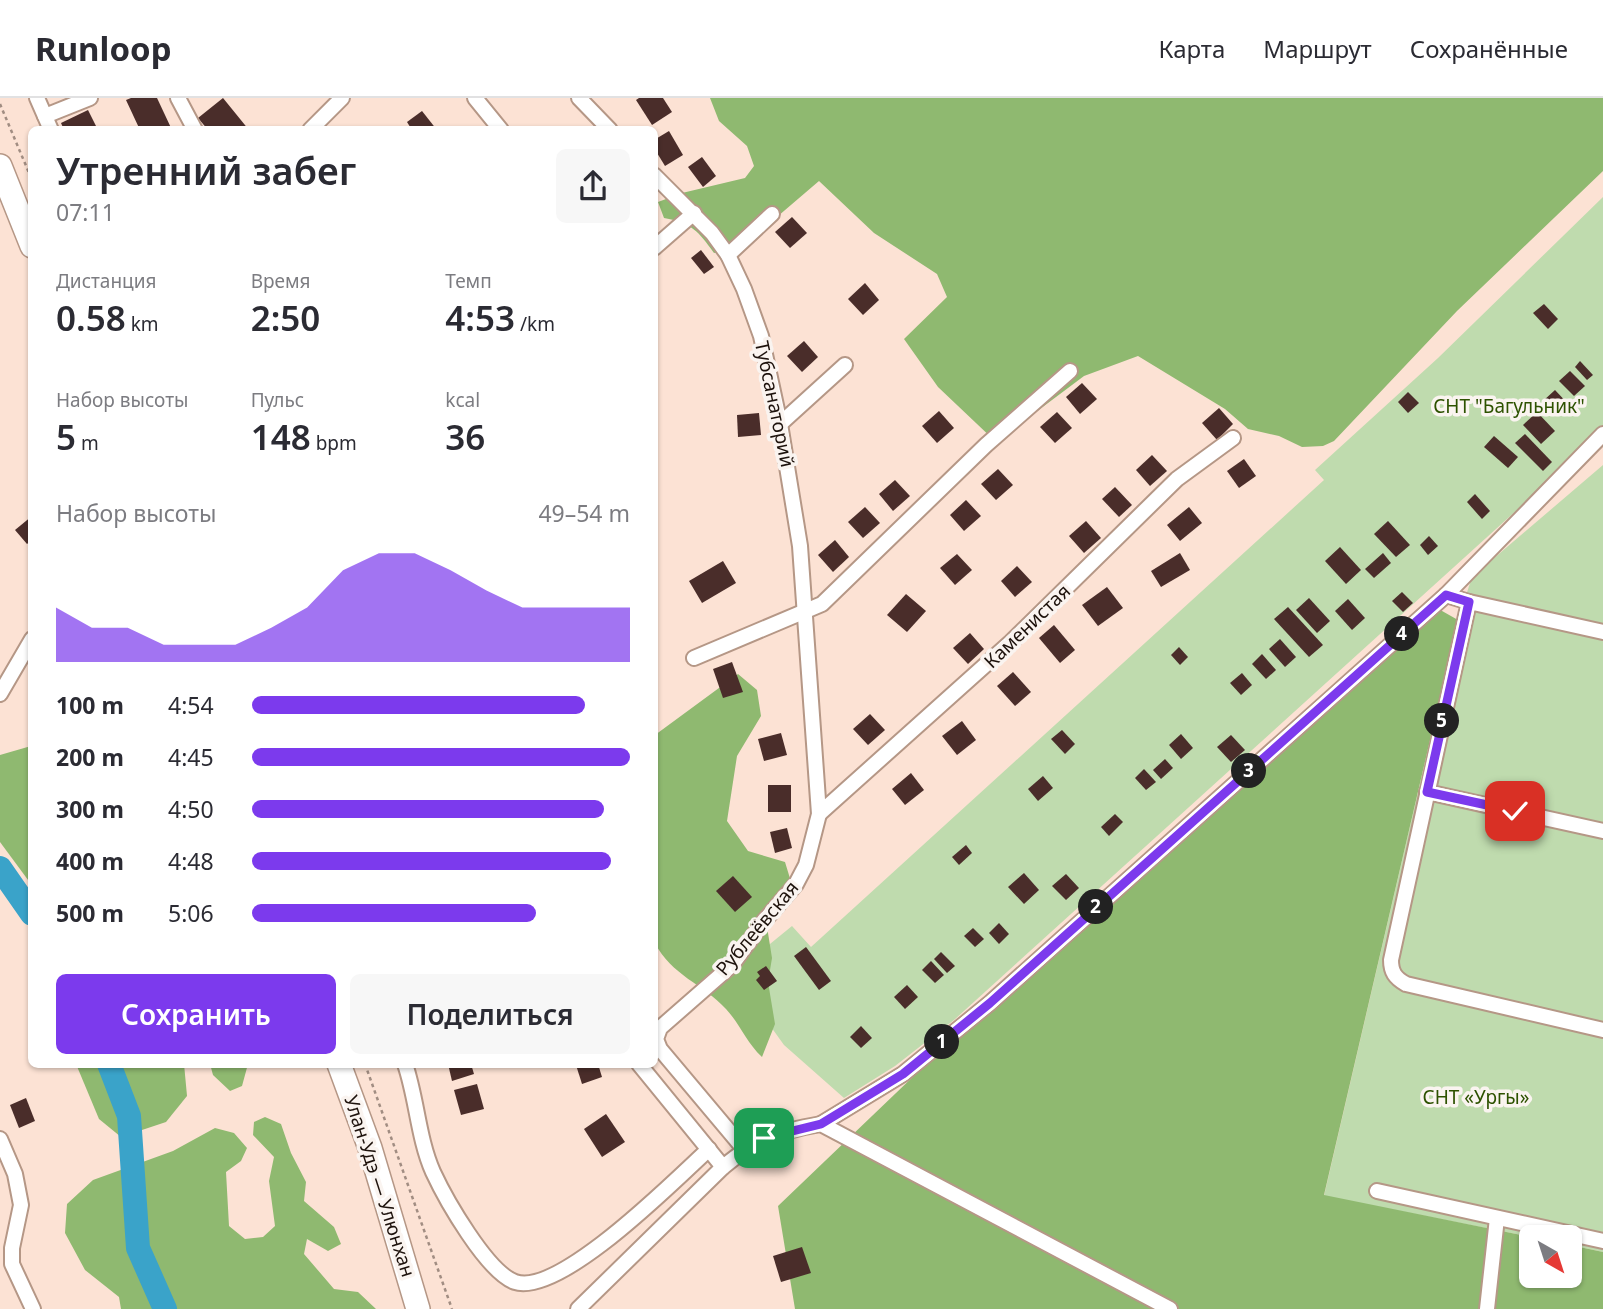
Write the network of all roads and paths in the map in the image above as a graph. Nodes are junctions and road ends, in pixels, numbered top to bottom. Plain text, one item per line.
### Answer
1 (37, 98) edge
2 (90, 98) edge
3 (178, 98) edge
4 (342, 98) edge
5 (579, 98) edge
6 (478, 99) edge
7 (0, 104) edge
8 (48, 123) edge
9 (193, 126) edge
10 (314, 126) edge
11 (498, 126) edge
12 (606, 126) edge
13 (0, 166) edge
14 (28, 170) edge
15 (658, 179) edge
16 (8, 210) edge
17 (694, 213) junction
18 (772, 214) dead end
19 (28, 240) edge
20 (658, 244) edge
21 (727, 255) junction
22 (845, 365) dead end
23 (1070, 371) dead end
24 (780, 424) junction
25 (1601, 437) edge
26 (1233, 438) dead end
27 (1446, 595) junction
28 (1469, 602) junction
29 (805, 612) junction
30 (1603, 632) edge
31 (28, 646) edge
32 (694, 658) dead end
33 (0, 694) edge
34 (1427, 792) junction
35 (819, 814) junction
36 (1603, 831) edge
37 (1603, 1030) edge
38 (658, 1034) edge
39 (658, 1044) edge
40 (340, 1068) edge
41 (366, 1068) edge
42 (406, 1068) edge
43 (642, 1068) edge
44 (821, 1124) junction
45 (0, 1139) edge
46 (709, 1149) junction
47 (744, 1149) junction
48 (723, 1167) junction
49 (1377, 1191) dead end
50 (1497, 1217) junction
51 (1603, 1241) edge
52 (33, 1309) edge
53 (418, 1309) edge
54 (452, 1309) edge
55 (578, 1309) edge
56 (1170, 1309) edge
57 (1488, 1309) edge

1 - 8 street
2 - 8 street
3 - 9 street
4 - 10 street
5 - 12 street
6 - 11 street
7 - 14 path
13 - 16 main road
15 - 17 street, Тубсанаторий
16 - 19 main road
17 - 20 street
17 - 21 street, Тубсанаторий
18 - 21 street
21 - 24 street, Тубсанаторий
22 - 24 street
23 - 29 street
24 - 29 street, Тубсанаторий
25 - 27 street
26 - 35 street, Каменистая
27 - 28 street
27 - 44 street
28 - 30 street
28 - 34 street
29 - 32 street
29 - 35 street, Рублеёвская
31 - 33 street
34 - 36 street
34 - 37 street
35 - 38 street, Рублеёвская
39 - 47 street, Рублеёвская
40 - 53 main road, Улан-Удэ — Улюнхан
41 - 54 path
42 - 46 street
43 - 46 street
44 - 47 street
44 - 56 street
45 - 52 street
46 - 48 street
47 - 48 street
48 - 55 street
49 - 50 street
50 - 51 street
50 - 57 street

